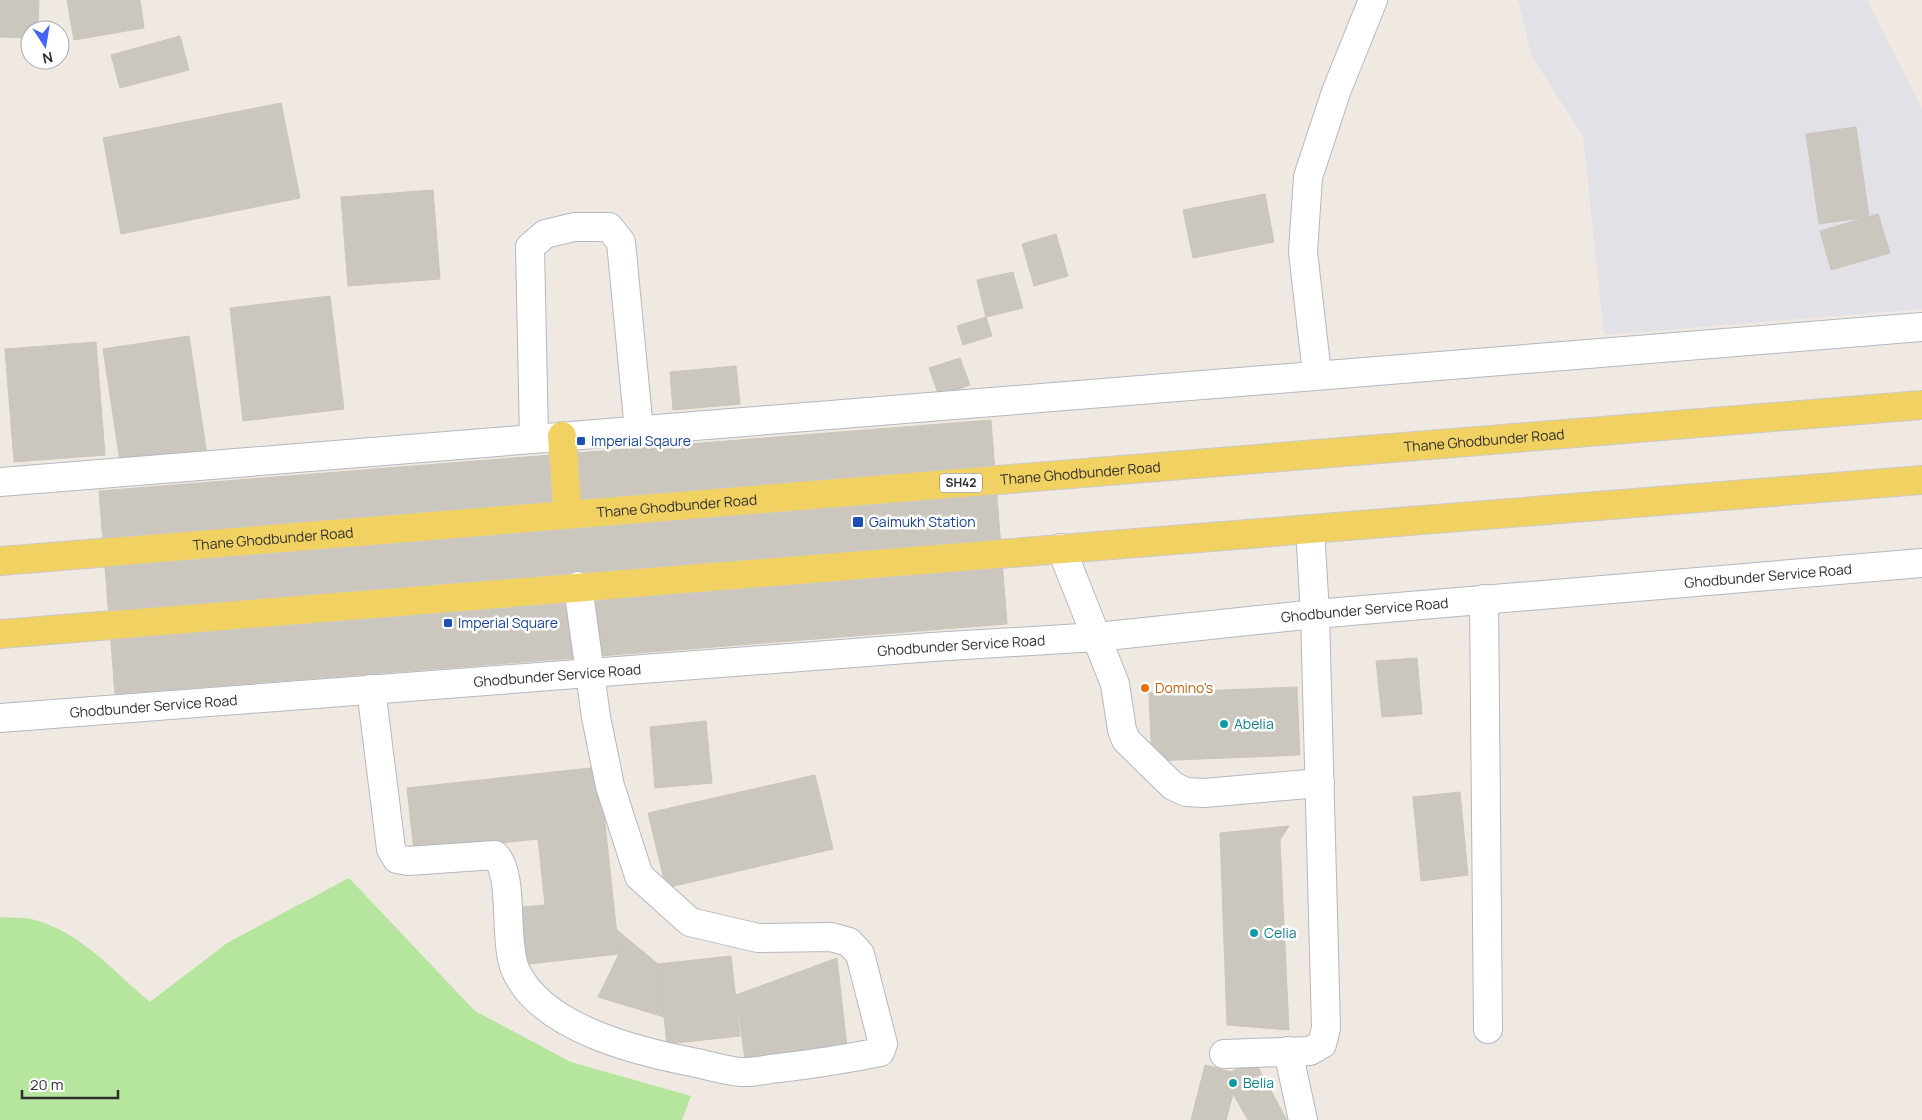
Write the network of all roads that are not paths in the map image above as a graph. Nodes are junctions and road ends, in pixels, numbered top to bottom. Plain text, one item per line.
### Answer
1 (1373, 0) edge
2 (1922, 326) edge
3 (1318, 374) junction
4 (1922, 405) edge
5 (639, 430) junction
6 (562, 436) junction
7 (534, 438) junction
8 (1922, 480) edge
9 (0, 482) edge
10 (568, 515) junction
11 (1310, 529) junction
12 (1061, 548) junction
13 (0, 561) edge
14 (1922, 563) edge
15 (578, 586) junction
16 (1484, 599) junction
17 (1315, 614) junction
18 (0, 634) edge
19 (1097, 638) junction
20 (591, 673) junction
21 (371, 689) junction
22 (0, 718) edge
23 (1320, 784) junction
24 (1488, 1029) dead end
25 (1288, 1052) junction
26 (1224, 1054) dead end
27 (1303, 1120) edge

1 - 3 street
2 - 3 street
3 - 5 street
4 - 10 main road, Thane Ghodbunder Road / SH42
5 - 6 street
5 - 7 street
6 - 7 street
6 - 10 main road
7 - 9 street
8 - 11 main road
10 - 13 main road, Thane Ghodbunder Road / SH42
11 - 12 main road
11 - 17 street
12 - 15 main road
12 - 19 street
14 - 16 street, Ghodbunder Service Road
15 - 18 main road
15 - 20 street
16 - 17 street, Ghodbunder Service Road
16 - 24 street
17 - 19 street, Ghodbunder Service Road
17 - 23 street
19 - 20 street, Ghodbunder Service Road
19 - 23 street
20 - 21 street, Ghodbunder Service Road
20 - 21 street
21 - 22 street, Ghodbunder Service Road
23 - 25 street
25 - 26 street
25 - 27 street

